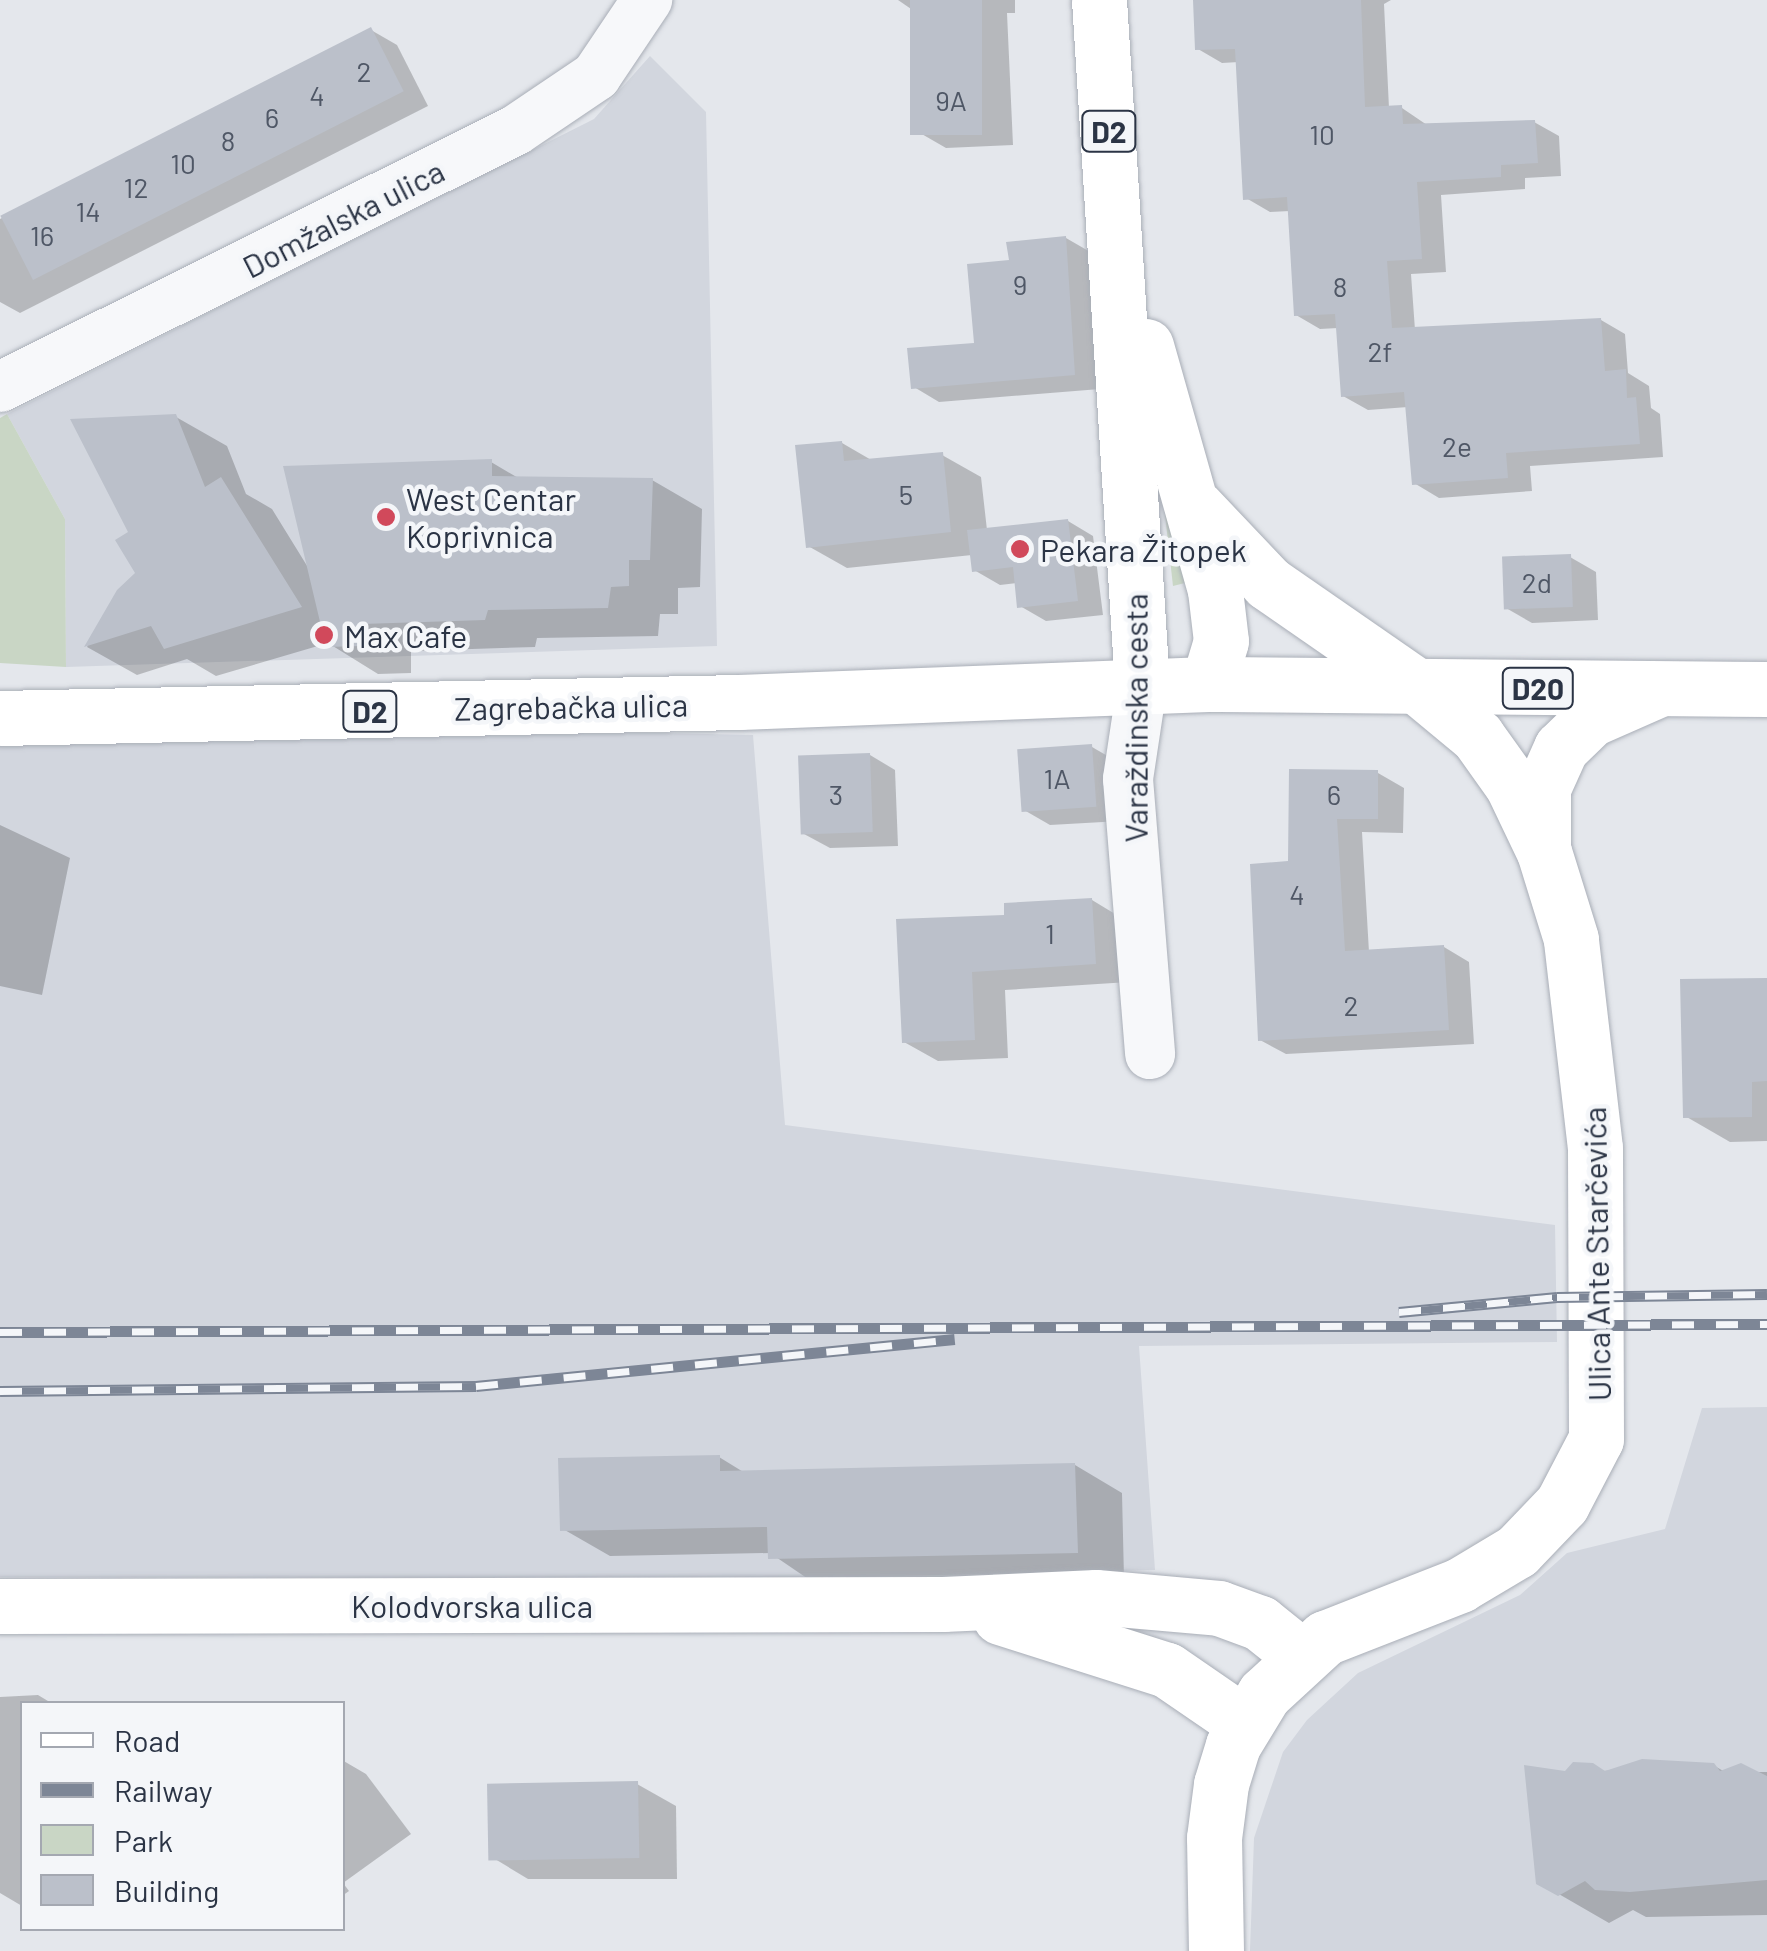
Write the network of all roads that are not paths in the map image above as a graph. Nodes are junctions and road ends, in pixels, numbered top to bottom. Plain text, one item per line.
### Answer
1 (646, 0) edge
2 (1100, 0) edge
3 (1120, 262) junction
4 (0, 387) edge
5 (1189, 499) junction
6 (1208, 684) junction
7 (1142, 686) junction
8 (1418, 687) junction
9 (1767, 689) edge
10 (1657, 690) junction
11 (0, 718) edge
12 (1544, 852) junction
13 (1150, 1054) dead end
14 (944, 1604) junction
15 (0, 1606) edge
16 (1300, 1655) junction
17 (1244, 1723) junction
18 (1216, 1951) edge

1 - 4 street, Domžalska ulica
2 - 3 main road, Varaždinska cesta / D2
3 - 5 main road, Varaždinska cesta / D2
3 - 7 main road, Varaždinska cesta / D2
5 - 6 main road, Varaždinska cesta / D2
5 - 8 main road, Ulica Ante Starčevića
6 - 7 main road, D2
6 - 8 main road, D20
7 - 11 main road, Zagrebačka ulica / D2
7 - 13 street, Varaždinska cesta
8 - 10 main road, D20
8 - 12 main road, Ulica Ante Starčevića
9 - 10 main road, D20
10 - 12 main road, Ulica Ante Starčevića
12 - 16 main road, Ulica Ante Starčevića
14 - 15 main road, Kolodvorska ulica
14 - 16 main road, Kolodvorska ulica
14 - 17 main road, Kolodvorska ulica
16 - 17 main road, Ulica Ante Starčevića
17 - 18 main road, Ulica Ante Starčevića

